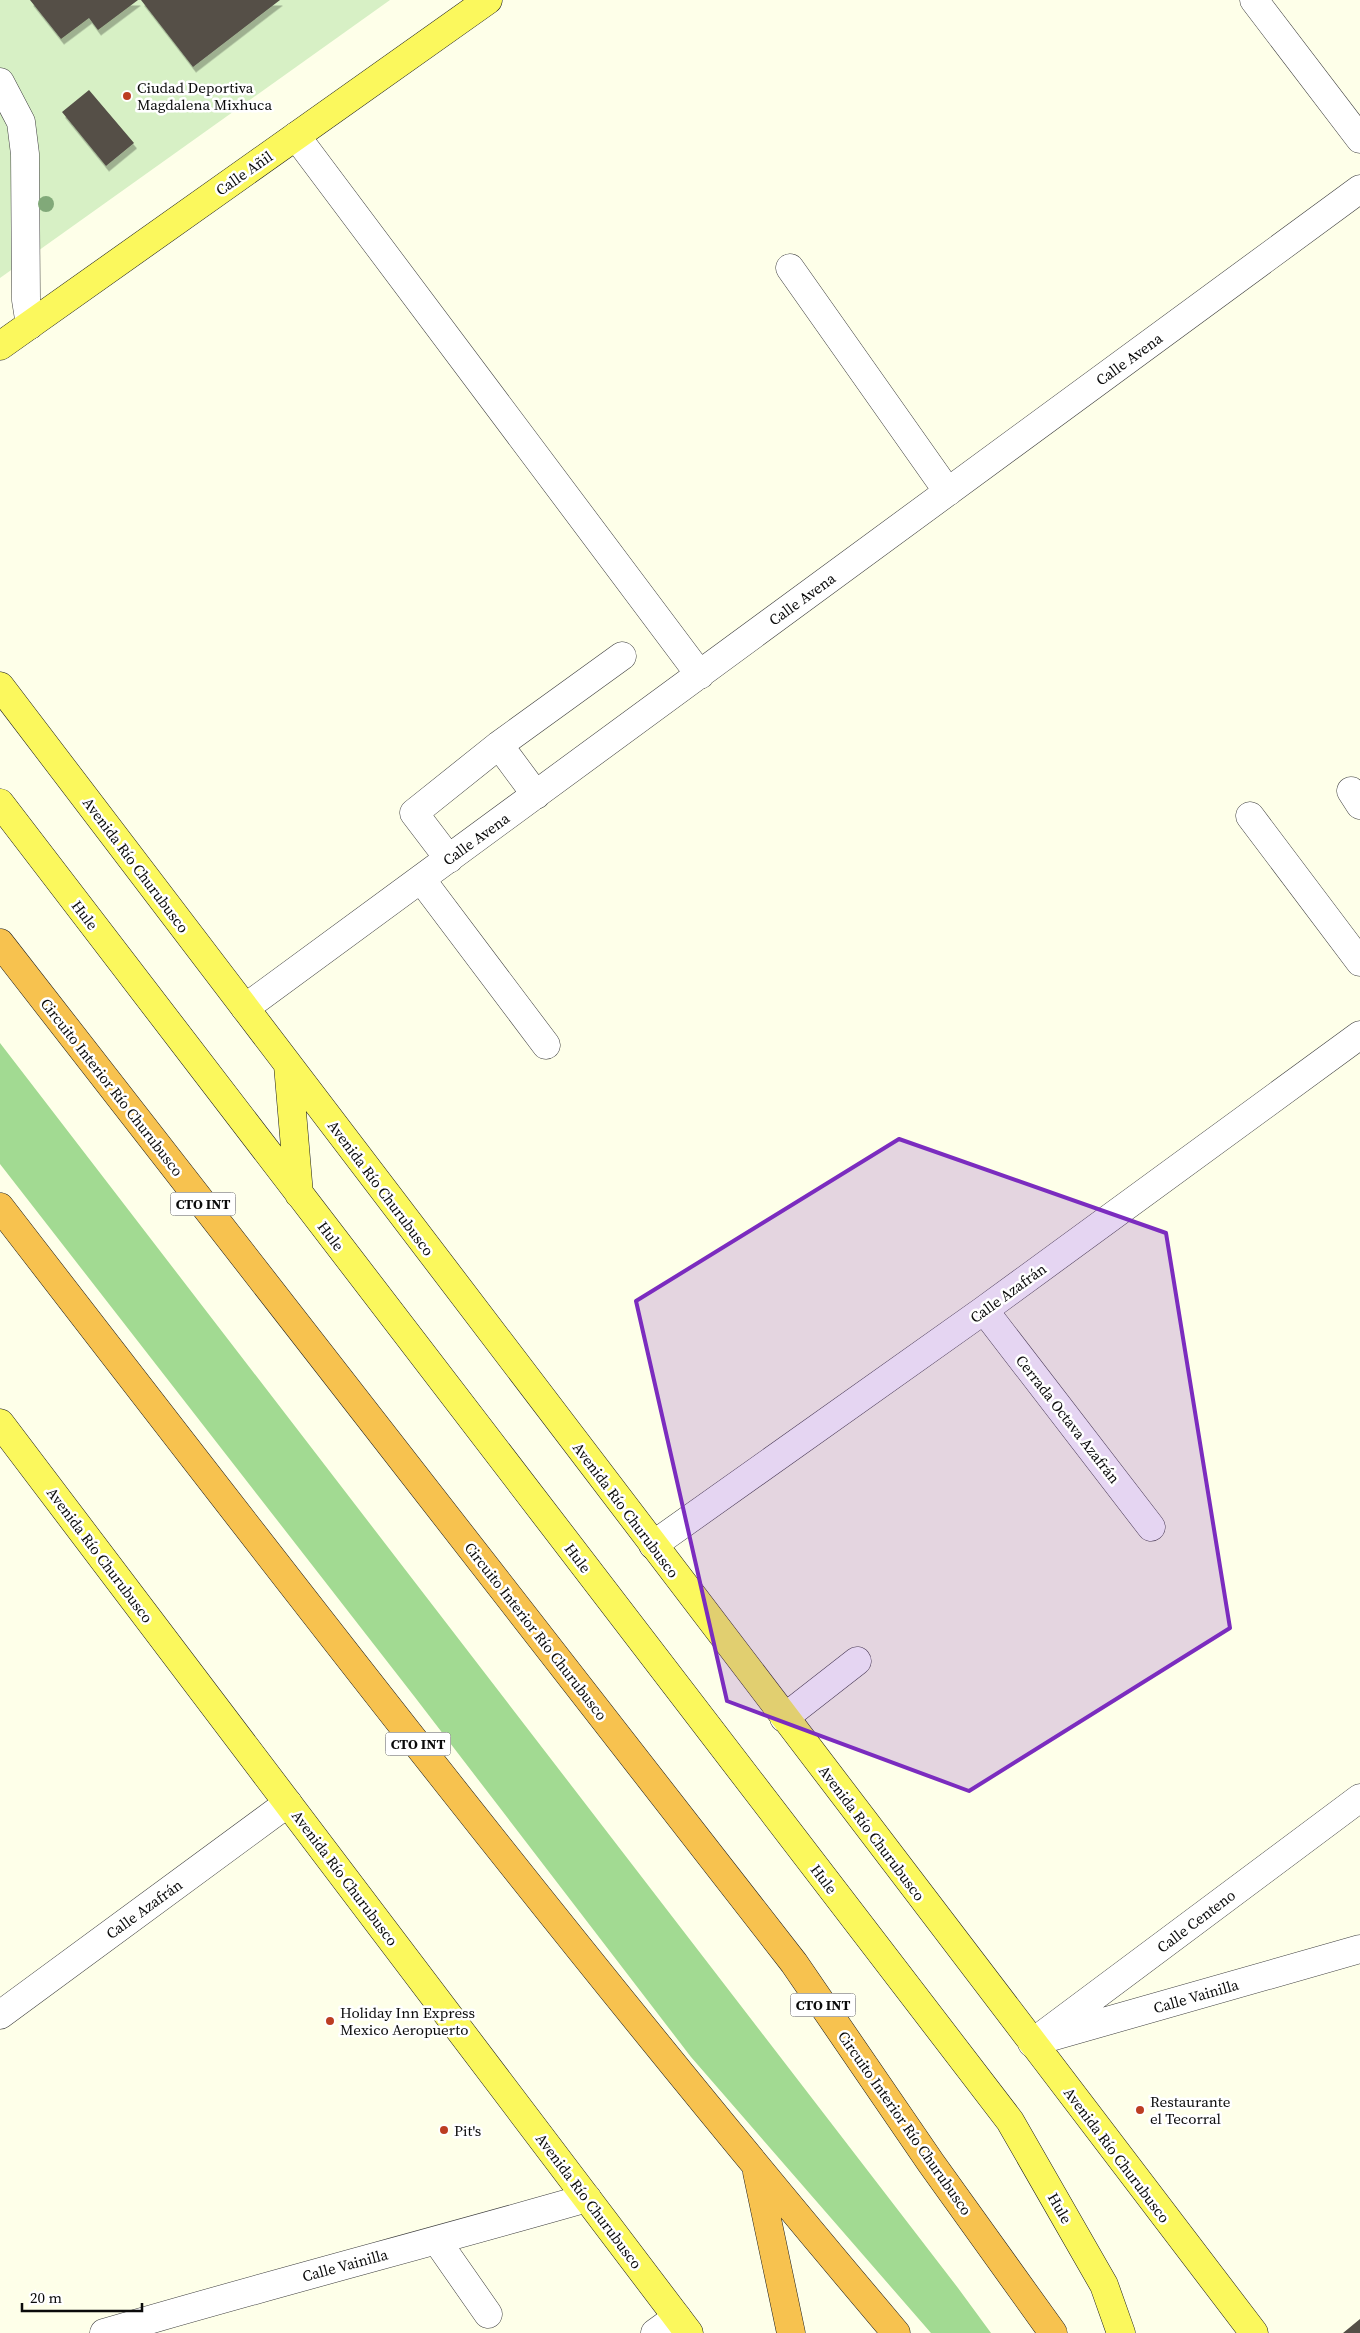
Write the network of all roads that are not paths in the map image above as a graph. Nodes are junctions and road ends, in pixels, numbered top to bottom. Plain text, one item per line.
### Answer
1 (488, 0) edge
2 (1254, 0) edge
3 (0, 82) edge
4 (10, 125) edge
5 (296, 136) junction
6 (1360, 139) edge
7 (1360, 190) edge
8 (790, 268) dead end
9 (30, 325) junction
10 (0, 346) edge
11 (948, 492) junction
12 (622, 656) dead end
13 (700, 675) junction
14 (0, 686) edge
15 (499, 745) junction
16 (536, 795) junction
17 (0, 803) edge
18 (1250, 816) dead end
19 (449, 859) junction
20 (421, 879) junction
21 (0, 943) edge
22 (1360, 962) edge
23 (244, 1008) junction
24 (1360, 1035) edge
25 (546, 1045) dead end
26 (288, 1065) junction
27 (299, 1194) junction
28 (0, 1207) edge
29 (984, 1310) junction
30 (0, 1423) edge
31 (1151, 1527) dead end
32 (653, 1545) junction
33 (857, 1661) dead end
34 (784, 1718) junction
35 (1360, 1798) edge
36 (288, 1803) junction
37 (1360, 1949) edge
38 (0, 2015) edge
39 (1032, 2043) junction
40 (756, 2168) junction
41 (587, 2198) junction
42 (437, 2241) junction
43 (488, 2314) dead end
44 (683, 2325) edge
45 (104, 2333) edge
46 (655, 2333) edge
47 (790, 2333) edge
48 (896, 2333) edge
49 (1053, 2333) edge
50 (1122, 2333) edge
51 (1254, 2333) edge

1 - 5 main road, Calle Añil
2 - 6 street
3 - 4 street
4 - 9 street
5 - 9 main road, Calle Añil
5 - 13 street
7 - 11 street, Calle Avena
8 - 11 street
9 - 10 main road, Calle Añil
11 - 13 street, Calle Avena
12 - 15 street
13 - 16 street, Calle Avena
14 - 23 main road, Avenida Río Churubusco
15 - 16 street
15 - 19 street
16 - 19 street, Calle Avena
17 - 27 main road, Hule
18 - 22 street
19 - 20 street, Calle Avena
20 - 23 street, Calle Avena
20 - 25 street
21 - 49 highway, Circuito Interior Río Churubusco / CTO INT
23 - 26 main road, Avenida Río Churubusco
24 - 29 street, Calle Azafrán
26 - 27 main road
26 - 32 main road, Avenida Río Churubusco
27 - 50 main road, Hule
28 - 40 highway, CTO INT
29 - 31 street, Cerrada Octava Azafrán
29 - 32 street, Calle Azafrán
30 - 36 main road, Avenida Río Churubusco
32 - 34 main road, Avenida Río Churubusco
33 - 34 street
34 - 39 main road, Avenida Río Churubusco
35 - 39 street, Calle Centeno
36 - 38 street, Calle Azafrán
36 - 41 main road, Avenida Río Churubusco
37 - 39 street, Calle Vainilla
39 - 51 main road, Avenida Río Churubusco
40 - 47 highway
40 - 48 highway, CTO INT
41 - 42 street, Calle Vainilla
41 - 44 main road, Avenida Río Churubusco
42 - 43 street
42 - 45 street, Calle Vainilla
44 - 46 street

